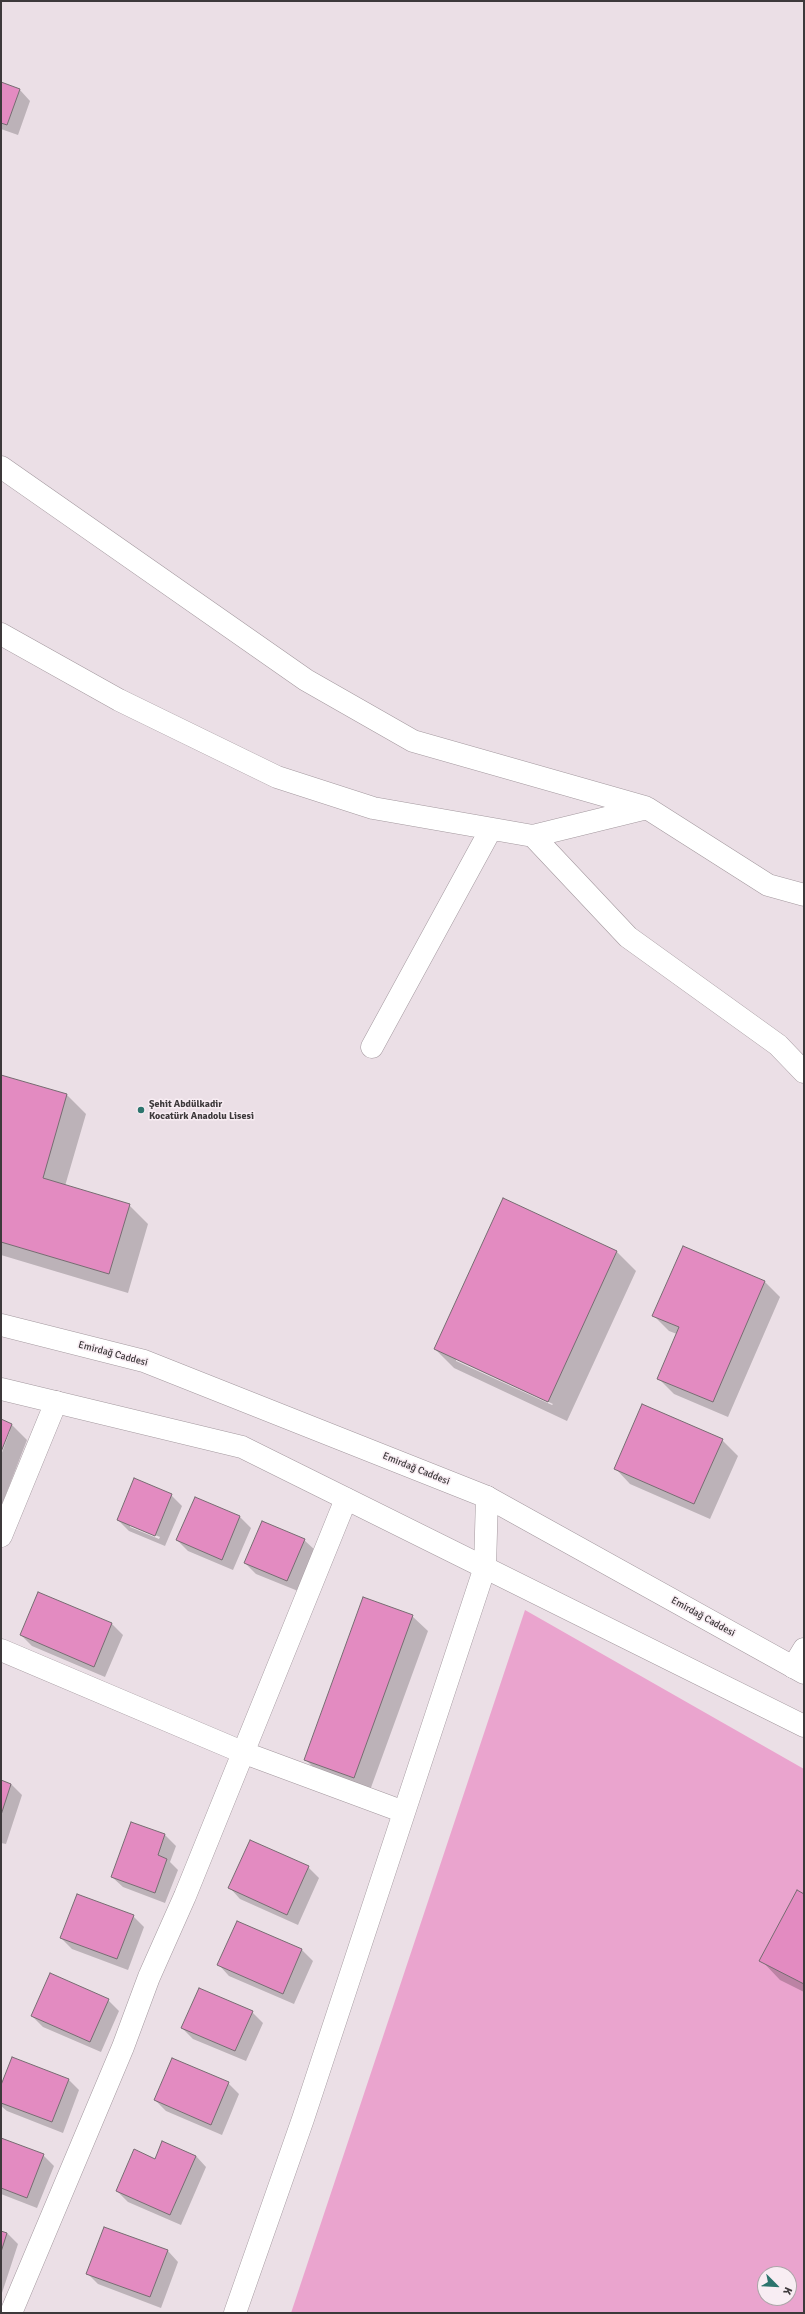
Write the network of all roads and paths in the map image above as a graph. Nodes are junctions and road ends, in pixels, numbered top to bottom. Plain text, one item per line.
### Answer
1 (1, 467) edge
2 (1, 634) edge
3 (647, 808) junction
4 (491, 830) junction
5 (533, 836) junction
6 (804, 895) edge
7 (372, 1047) dead end
8 (804, 1072) edge
9 (1, 1325) edge
10 (1, 1389) edge
11 (56, 1402) junction
12 (487, 1497) junction
13 (346, 1499) junction
14 (1, 1536) edge
15 (485, 1568) junction
16 (1, 1650) edge
17 (800, 1663) edge
18 (804, 1726) edge
19 (242, 1752) junction
20 (404, 1812) junction
21 (11, 2313) edge
22 (235, 2313) edge

1 - 3 street
2 - 4 street
3 - 5 street
3 - 6 street
4 - 5 street
4 - 7 street
5 - 8 street
9 - 12 street, Emirdağ Caddesi
10 - 11 street
11 - 13 street
11 - 14 street
12 - 15 street
12 - 17 street, Emirdağ Caddesi
13 - 15 street
13 - 19 street
15 - 18 street
15 - 20 street
16 - 19 street
19 - 20 street
19 - 21 street
20 - 22 street

